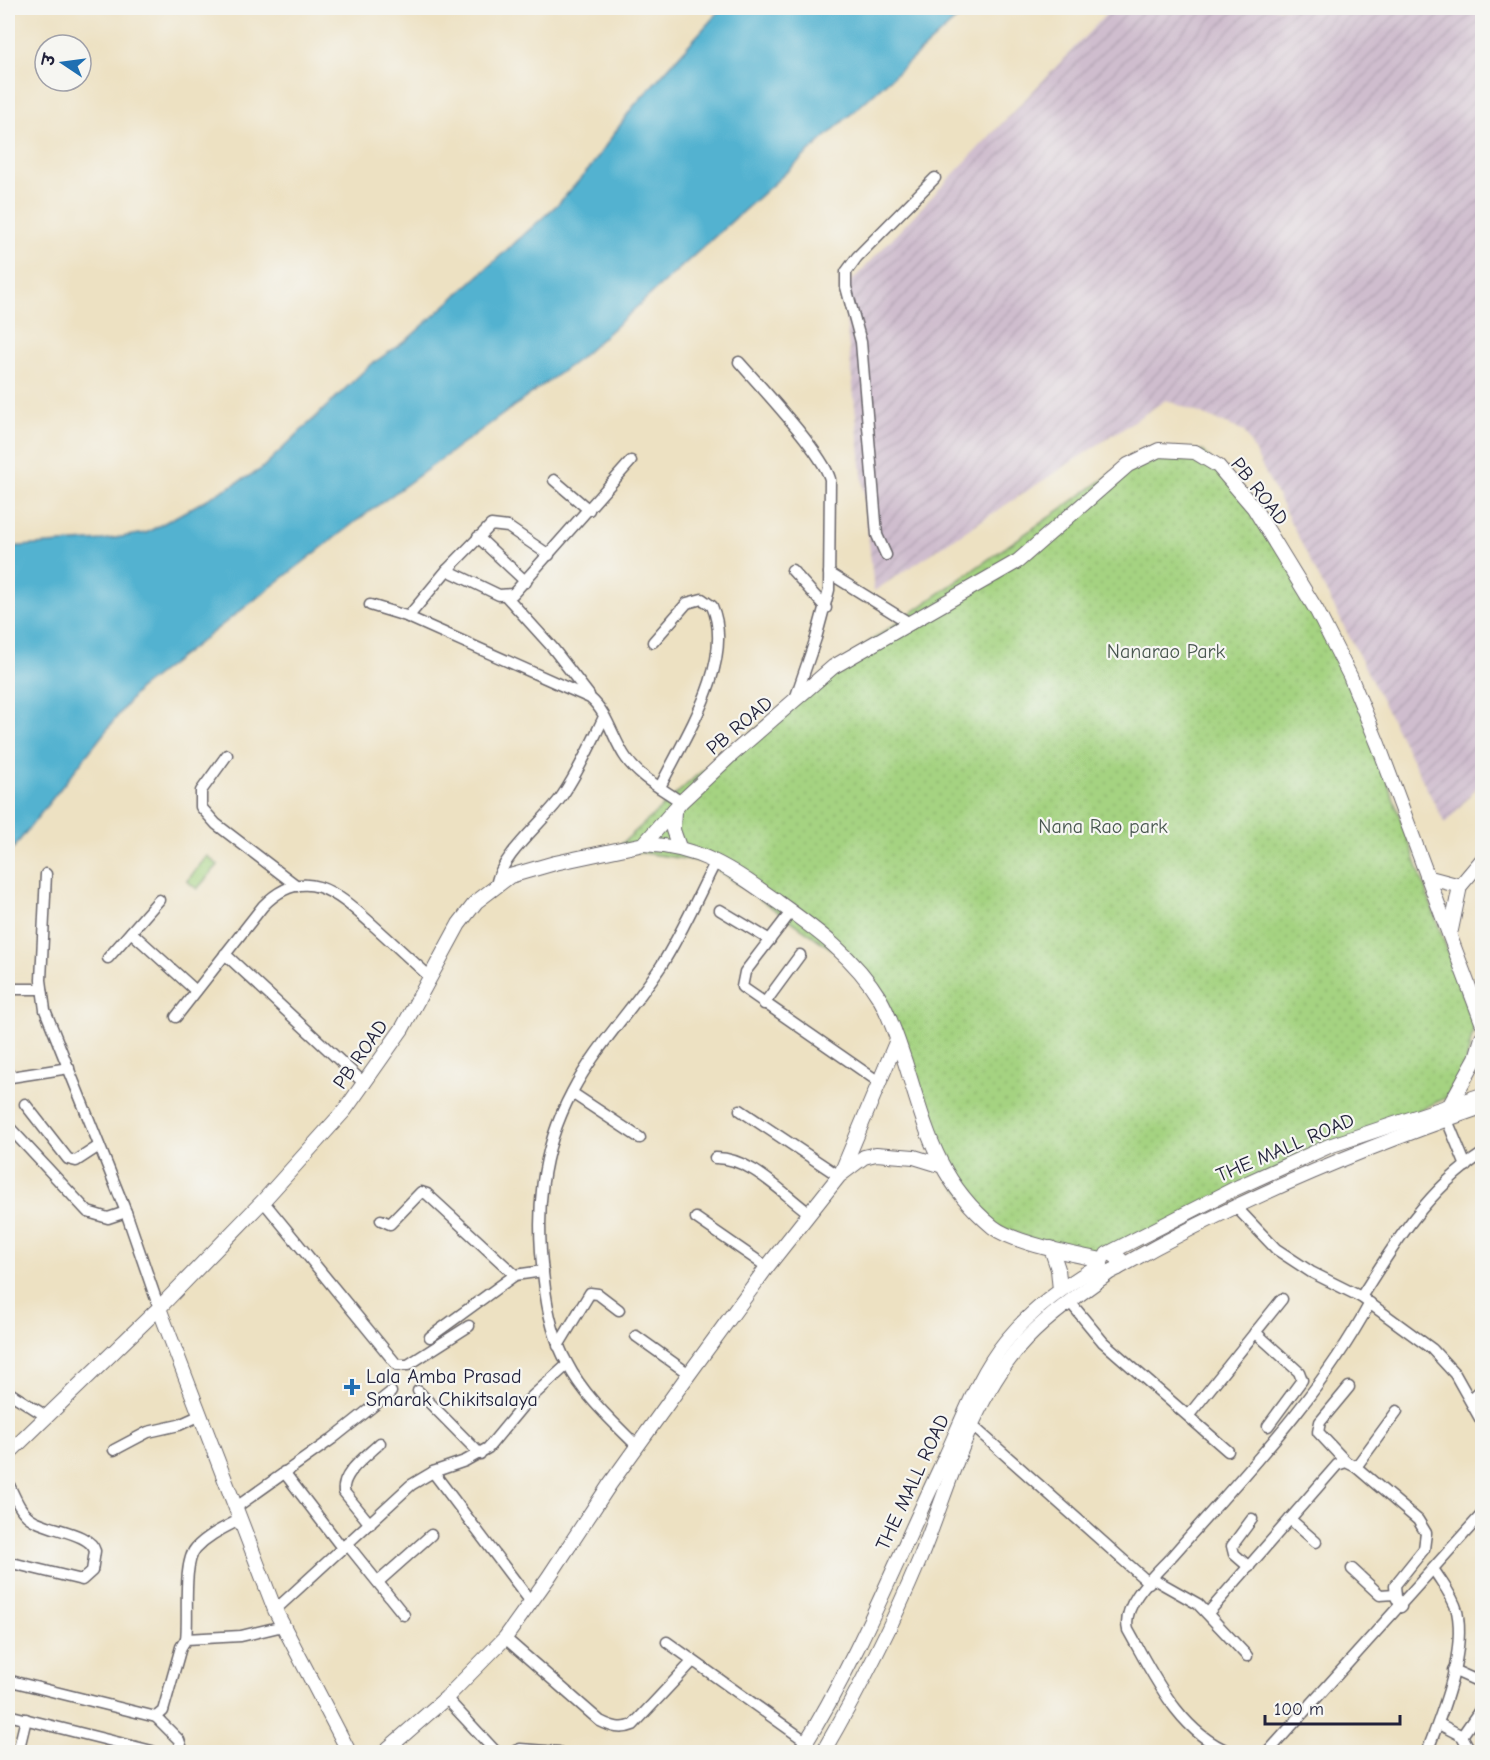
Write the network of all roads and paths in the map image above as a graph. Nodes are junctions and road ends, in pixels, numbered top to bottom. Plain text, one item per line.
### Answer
1 (935, 178) dead end
2 (739, 362) dead end
3 (632, 461) dead end
4 (554, 480) dead end
5 (589, 510) junction
6 (478, 537) junction
7 (549, 555) junction
8 (886, 555) dead end
9 (447, 570) junction
10 (792, 570) dead end
11 (829, 573) junction
12 (526, 582) junction
13 (505, 595) junction
14 (370, 605) dead end
15 (825, 608) junction
16 (408, 617) junction
17 (911, 624) junction
18 (653, 642) dead end
19 (591, 698) junction
20 (793, 705) junction
21 (604, 717) junction
22 (227, 755) dead end
23 (660, 787) junction
24 (678, 806) junction
25 (644, 844) junction
26 (679, 847) junction
27 (1482, 860) edge
28 (716, 861) junction
29 (46, 874) dead end
30 (1430, 879) junction
31 (496, 885) junction
32 (297, 886) junction
33 (1460, 886) junction
34 (159, 900) dead end
35 (720, 910) dead end
36 (791, 912) junction
37 (131, 932) junction
38 (1450, 933) junction
39 (770, 940) junction
40 (225, 954) junction
41 (800, 955) dead end
42 (108, 958) dead end
43 (430, 977) junction
44 (41, 988) junction
45 (8, 989) edge
46 (196, 991) junction
47 (764, 1004) junction
48 (176, 1017) dead end
49 (1482, 1022) edge
50 (1482, 1038) edge
51 (897, 1040) junction
52 (69, 1068) junction
53 (11, 1077) dead end
54 (879, 1082) junction
55 (365, 1084) junction
56 (572, 1092) junction
57 (1482, 1095) edge
58 (1451, 1103) junction
59 (25, 1104) dead end
60 (1482, 1107) edge
61 (740, 1110) dead end
62 (1448, 1120) junction
63 (8, 1126) edge
64 (640, 1138) dead end
65 (99, 1146) junction
66 (1481, 1157) edge
67 (715, 1158) dead end
68 (940, 1165) junction
69 (1466, 1166) junction
70 (839, 1176) junction
71 (263, 1201) junction
72 (1236, 1207) junction
73 (126, 1212) junction
74 (809, 1213) junction
75 (696, 1218) dead end
76 (381, 1220) dead end
77 (1051, 1248) junction
78 (1108, 1263) junction
79 (767, 1267) junction
80 (543, 1271) junction
81 (514, 1275) junction
82 (1060, 1290) junction
83 (1282, 1299) dead end
84 (1366, 1300) junction
85 (1070, 1302) junction
86 (159, 1308) junction
87 (619, 1310) dead end
88 (469, 1326) dead end
89 (1255, 1332) junction
90 (430, 1336) dead end
91 (636, 1336) dead end
92 (558, 1346) junction
93 (567, 1365) junction
94 (689, 1374) junction
95 (1349, 1387) dead end
96 (1482, 1389) edge
97 (418, 1391) dead end
98 (8, 1392) edge
99 (392, 1392) dead end
100 (1471, 1399) junction
101 (1397, 1411) dead end
102 (201, 1415) junction
103 (1189, 1415) junction
104 (46, 1416) junction
105 (968, 1421) junction
106 (1482, 1422) edge
107 (1268, 1426) dead end
108 (380, 1443) dead end
109 (637, 1446) junction
110 (114, 1450) dead end
111 (1228, 1450) dead end
112 (8, 1454) edge
113 (480, 1454) junction
114 (1351, 1464) junction
115 (284, 1472) junction
116 (433, 1472) junction
117 (8, 1483) edge
118 (237, 1514) junction
119 (1482, 1514) edge
120 (1290, 1518) junction
121 (1252, 1519) dead end
122 (370, 1524) junction
123 (431, 1535) dead end
124 (1316, 1542) dead end
125 (345, 1546) junction
126 (16, 1564) dead end
127 (1249, 1567) junction
128 (1352, 1569) dead end
129 (1434, 1570) junction
130 (1150, 1580) junction
131 (378, 1582) junction
132 (1395, 1594) junction
133 (531, 1602) junction
134 (1401, 1606) junction
135 (275, 1610) junction
136 (1208, 1613) junction
137 (404, 1615) dead end
138 (283, 1626) junction
139 (505, 1638) junction
140 (186, 1639) junction
141 (667, 1642) dead end
142 (1247, 1656) dead end
143 (853, 1659) junction
144 (692, 1662) junction
145 (870, 1668) junction
146 (1453, 1670) junction
147 (11, 1681) dead end
148 (1482, 1683) edge
149 (446, 1698) junction
150 (1482, 1707) edge
151 (8, 1715) edge
152 (156, 1717) junction
153 (26, 1719) junction
154 (1439, 1724) junction
155 (1462, 1736) junction
156 (803, 1747) edge
157 (152, 1751) dead end
158 (1222, 1751) edge
159 (18, 1752) edge
160 (183, 1752) edge
161 (348, 1752) edge
162 (384, 1752) edge
163 (496, 1752) edge
164 (513, 1752) edge
165 (559, 1752) edge
166 (823, 1752) edge
167 (1268, 1752) edge
168 (1427, 1752) edge
169 (1472, 1752) edge

1 - 8 street
2 - 11 street
3 - 5 street
4 - 5 street
5 - 7 street
6 - 7 street
6 - 9 street
6 - 12 street
7 - 12 street
9 - 13 street
9 - 16 street
10 - 15 street
11 - 15 street
11 - 17 street
12 - 13 street
13 - 19 street
14 - 16 street
15 - 20 street
16 - 19 street
17 - 20 street, PB ROAD
17 - 30 street, PB ROAD
18 - 23 street
19 - 21 street
20 - 24 street, PB ROAD
21 - 23 street
21 - 31 street
22 - 32 street
23 - 24 street
24 - 25 street, PB ROAD
24 - 26 street
25 - 26 street
25 - 31 street, PB ROAD
26 - 28 street
27 - 33 street
28 - 36 street
28 - 56 street
29 - 44 street
30 - 33 street
30 - 38 street, PB ROAD
31 - 43 street, PB ROAD
32 - 40 street
32 - 43 street
33 - 38 street
34 - 37 street
35 - 39 street
36 - 39 street
36 - 51 street
37 - 42 street
37 - 46 street
38 - 49 street, PB ROAD
39 - 47 street
40 - 46 street
40 - 55 street
41 - 47 street
43 - 55 street, PB ROAD
44 - 45 street
44 - 52 street
46 - 48 street
47 - 54 street
50 - 58 street
51 - 54 street
51 - 68 street
52 - 53 street
52 - 65 street
54 - 70 street
55 - 71 street, PB ROAD
56 - 64 street
56 - 80 street
57 - 58 street, THE MALL ROAD
58 - 78 street, THE MALL ROAD
59 - 65 street
60 - 62 street, THE MALL ROAD
61 - 70 street
62 - 69 street
62 - 72 street, THE MALL ROAD
63 - 73 street
65 - 73 street
66 - 69 street
67 - 74 street
68 - 70 street
68 - 77 street
69 - 84 street
70 - 74 street
71 - 86 street, PB ROAD
71 - 88 street
72 - 78 street, THE MALL ROAD
72 - 84 street
73 - 86 street
74 - 79 street
75 - 79 street
76 - 81 street
77 - 78 street
77 - 82 street
78 - 82 street, THE MALL ROAD
78 - 85 street, THE MALL ROAD
79 - 94 street
80 - 81 street
80 - 92 street
81 - 90 street
82 - 105 street, THE MALL ROAD
83 - 89 street
84 - 100 street
84 - 130 street
85 - 103 street
85 - 105 street, THE MALL ROAD
86 - 102 street
86 - 104 street, PB ROAD
87 - 92 street
89 - 103 street
89 - 107 street
91 - 94 street
92 - 93 street
93 - 109 street
93 - 113 street
94 - 109 street
95 - 114 street
96 - 100 street
97 - 113 street
98 - 104 street
99 - 115 street
100 - 106 street
101 - 114 street
102 - 110 street
102 - 118 street
103 - 111 street
104 - 112 street, PB ROAD
105 - 130 street
105 - 143 street, THE MALL ROAD
105 - 145 street, THE MALL ROAD
108 - 122 street
109 - 133 street
113 - 116 street
114 - 120 street
114 - 132 street
115 - 118 street
115 - 125 street
116 - 122 street
116 - 133 street
117 - 126 street
118 - 135 street
118 - 140 street
119 - 129 street
120 - 124 street
120 - 127 street
121 - 127 street
122 - 125 street
123 - 131 street
125 - 131 street
125 - 135 street
127 - 136 street
128 - 132 street
129 - 134 street
129 - 146 street
130 - 136 street
130 - 158 street
131 - 137 street
132 - 134 street
133 - 139 street
134 - 167 street
135 - 138 street
136 - 142 street
138 - 140 street
138 - 161 street
139 - 144 street
139 - 149 street
140 - 152 street
141 - 144 street
143 - 145 street
143 - 156 street, THE MALL ROAD
144 - 156 street
145 - 166 street, THE MALL ROAD
146 - 148 street
146 - 154 street
147 - 152 street
149 - 162 street
149 - 163 street
150 - 155 street
151 - 153 street
152 - 160 street
153 - 157 street
153 - 159 street
154 - 155 street
154 - 168 street
155 - 169 street
164 - 165 street

